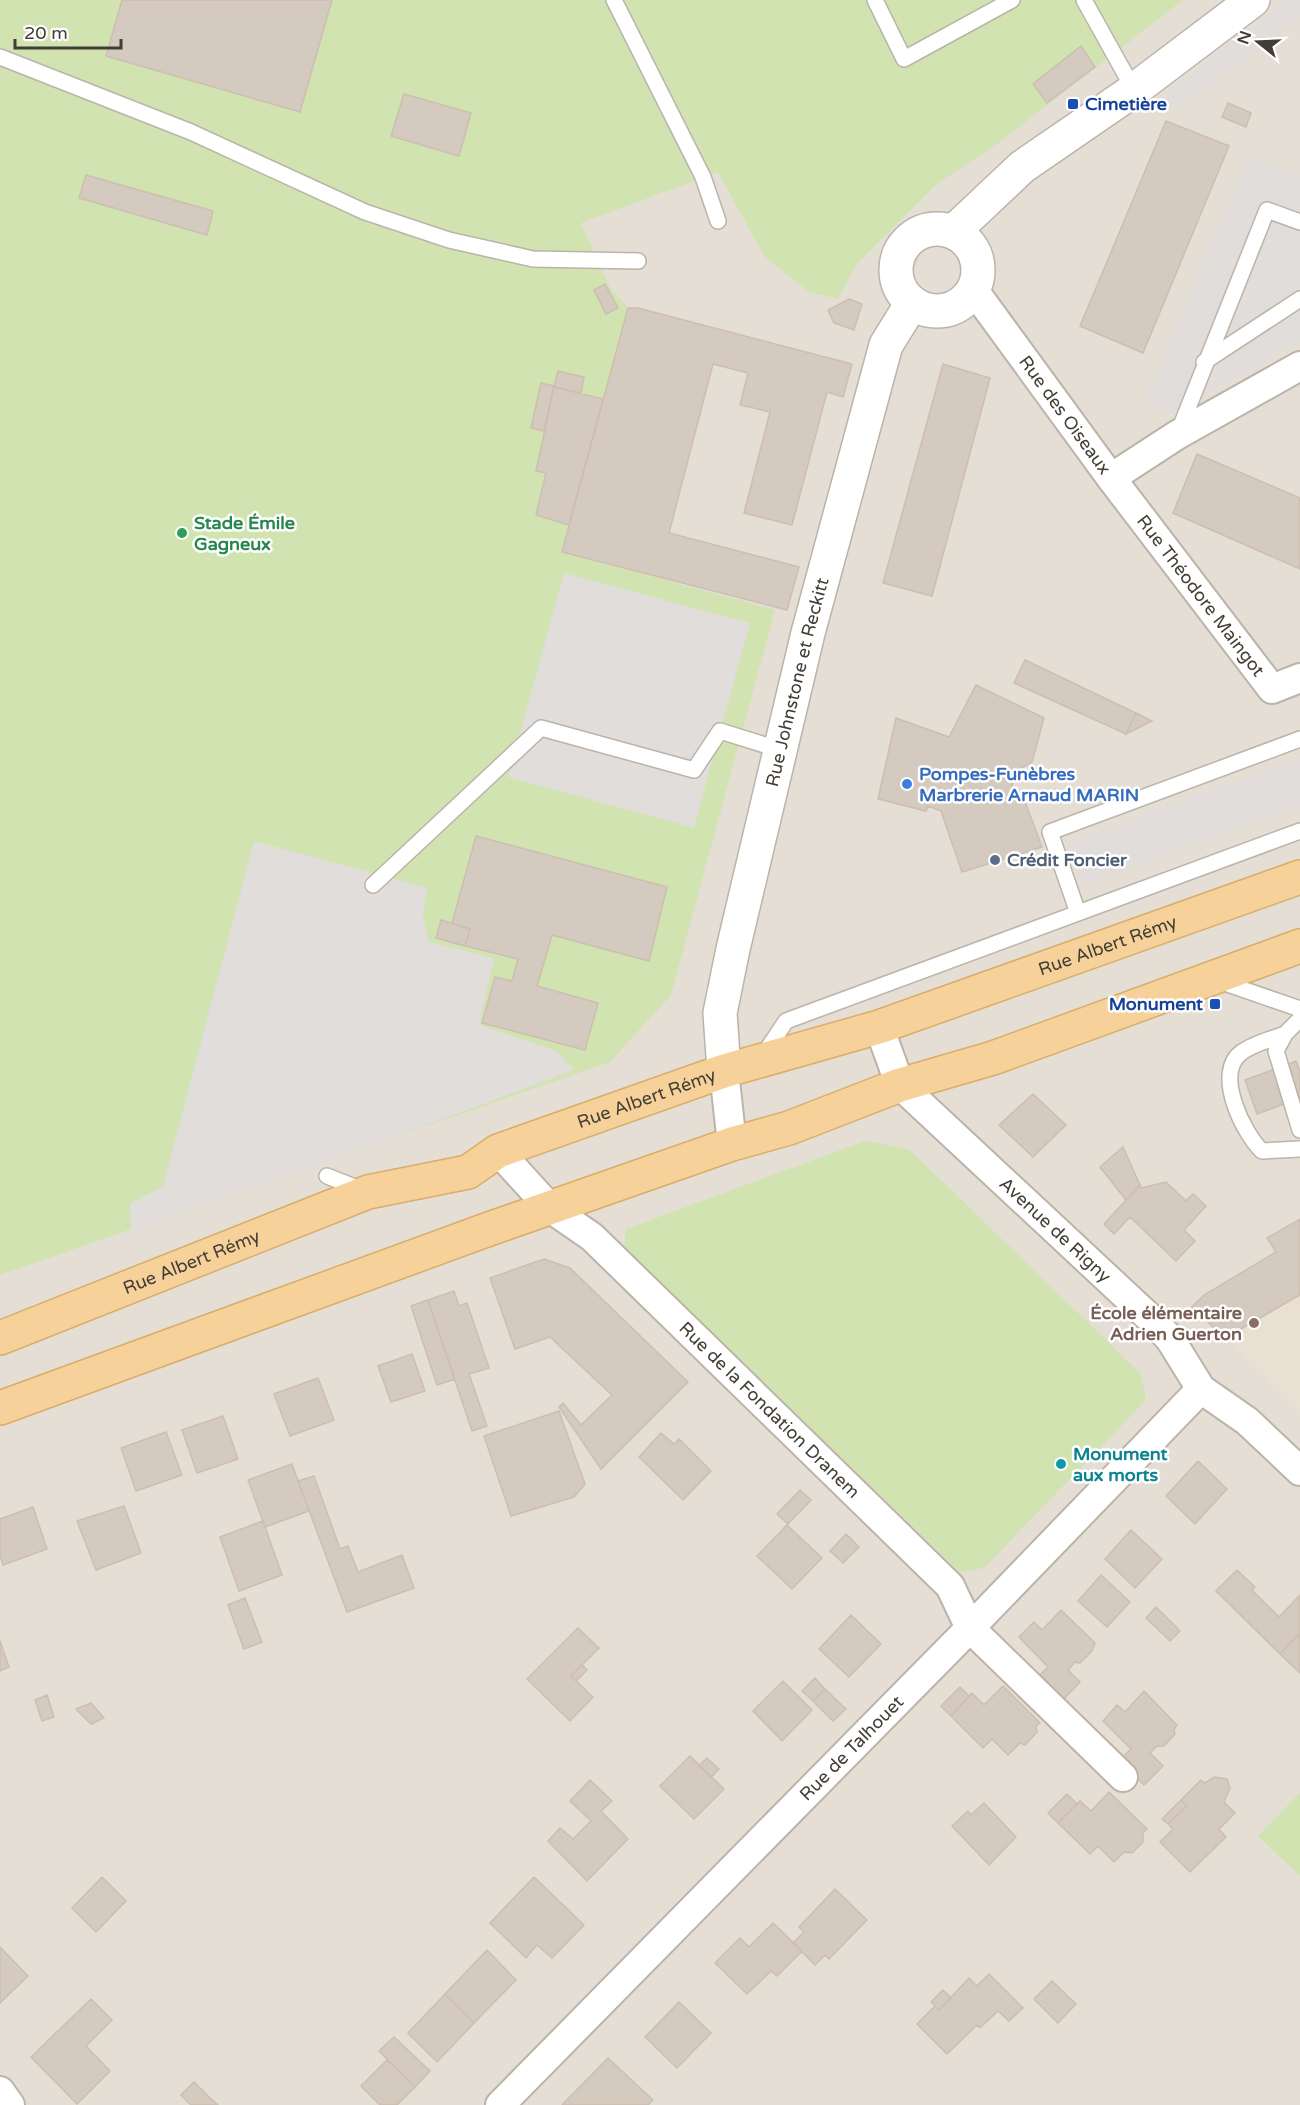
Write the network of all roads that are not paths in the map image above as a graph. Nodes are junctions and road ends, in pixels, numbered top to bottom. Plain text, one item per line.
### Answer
1 (614, 0) edge
2 (875, 0) edge
3 (1012, 0) edge
4 (1084, 0) edge
5 (1253, 0) edge
6 (0, 57) edge
7 (1134, 90) junction
8 (718, 221) dead end
9 (1300, 222) edge
10 (953, 232) junction
11 (638, 261) dead end
12 (973, 289) junction
13 (1300, 298) edge
14 (912, 303) junction
15 (1204, 362) junction
16 (1300, 366) edge
17 (1177, 435) junction
18 (1111, 478) junction
19 (1300, 678) edge
20 (1300, 739) edge
21 (781, 750) junction
22 (1300, 831) edge
23 (1300, 877) edge
24 (373, 885) dead end
25 (1078, 913) junction
26 (1300, 946) edge
27 (1213, 980) junction
28 (1300, 1009) edge
29 (1300, 1018) edge
30 (879, 1027) junction
31 (1285, 1034) junction
32 (758, 1062) junction
33 (724, 1071) junction
34 (900, 1085) junction
35 (1300, 1130) edge
36 (732, 1144) junction
37 (1300, 1149) edge
38 (498, 1151) junction
39 (327, 1176) dead end
40 (368, 1192) junction
41 (550, 1208) junction
42 (0, 1338) edge
43 (1201, 1389) junction
44 (0, 1408) edge
45 (1300, 1471) edge
46 (970, 1628) junction
47 (1123, 1777) dead end
48 (0, 2091) edge
49 (10, 2105) edge
50 (500, 2105) edge

1 - 8 lane
2 - 3 lane
4 - 7 lane
5 - 7 street
6 - 11 lane
7 - 10 street
9 - 15 lane
10 - 12 street
10 - 14 street
12 - 14 street
12 - 18 street, Rue des Oiseaux
13 - 15 lane
14 - 21 street, Rue Johnstone et Reckitt
15 - 17 lane
16 - 17 street, Rue des Oiseaux
17 - 18 street, Rue des Oiseaux
18 - 19 street, Rue Théodore Maingot
20 - 25 lane
21 - 24 lane
21 - 33 street, Rue Johnstone et Reckitt
22 - 25 lane
23 - 30 main road, Rue Albert Rémy
25 - 32 lane
26 - 27 main road
27 - 28 lane
27 - 34 main road
29 - 31 lane
30 - 32 main road, Rue Albert Rémy
30 - 34 street, Avenue de Rigny
31 - 35 lane
31 - 37 lane
32 - 33 main road, Rue Albert Rémy
33 - 36 street
33 - 38 main road, Rue Albert Rémy
34 - 36 main road
34 - 43 street, Avenue de Rigny
36 - 41 main road
38 - 40 main road, Rue Albert Rémy
38 - 41 street, Rue de la Fondation Dranem
39 - 40 lane
40 - 42 main road, Rue Albert Rémy
41 - 44 main road
41 - 46 street, Rue de la Fondation Dranem
43 - 45 street, Avenue de Rigny
43 - 46 street, Rue de Talhouet
46 - 47 street
46 - 50 street, Rue de Talhouet
48 - 49 street

